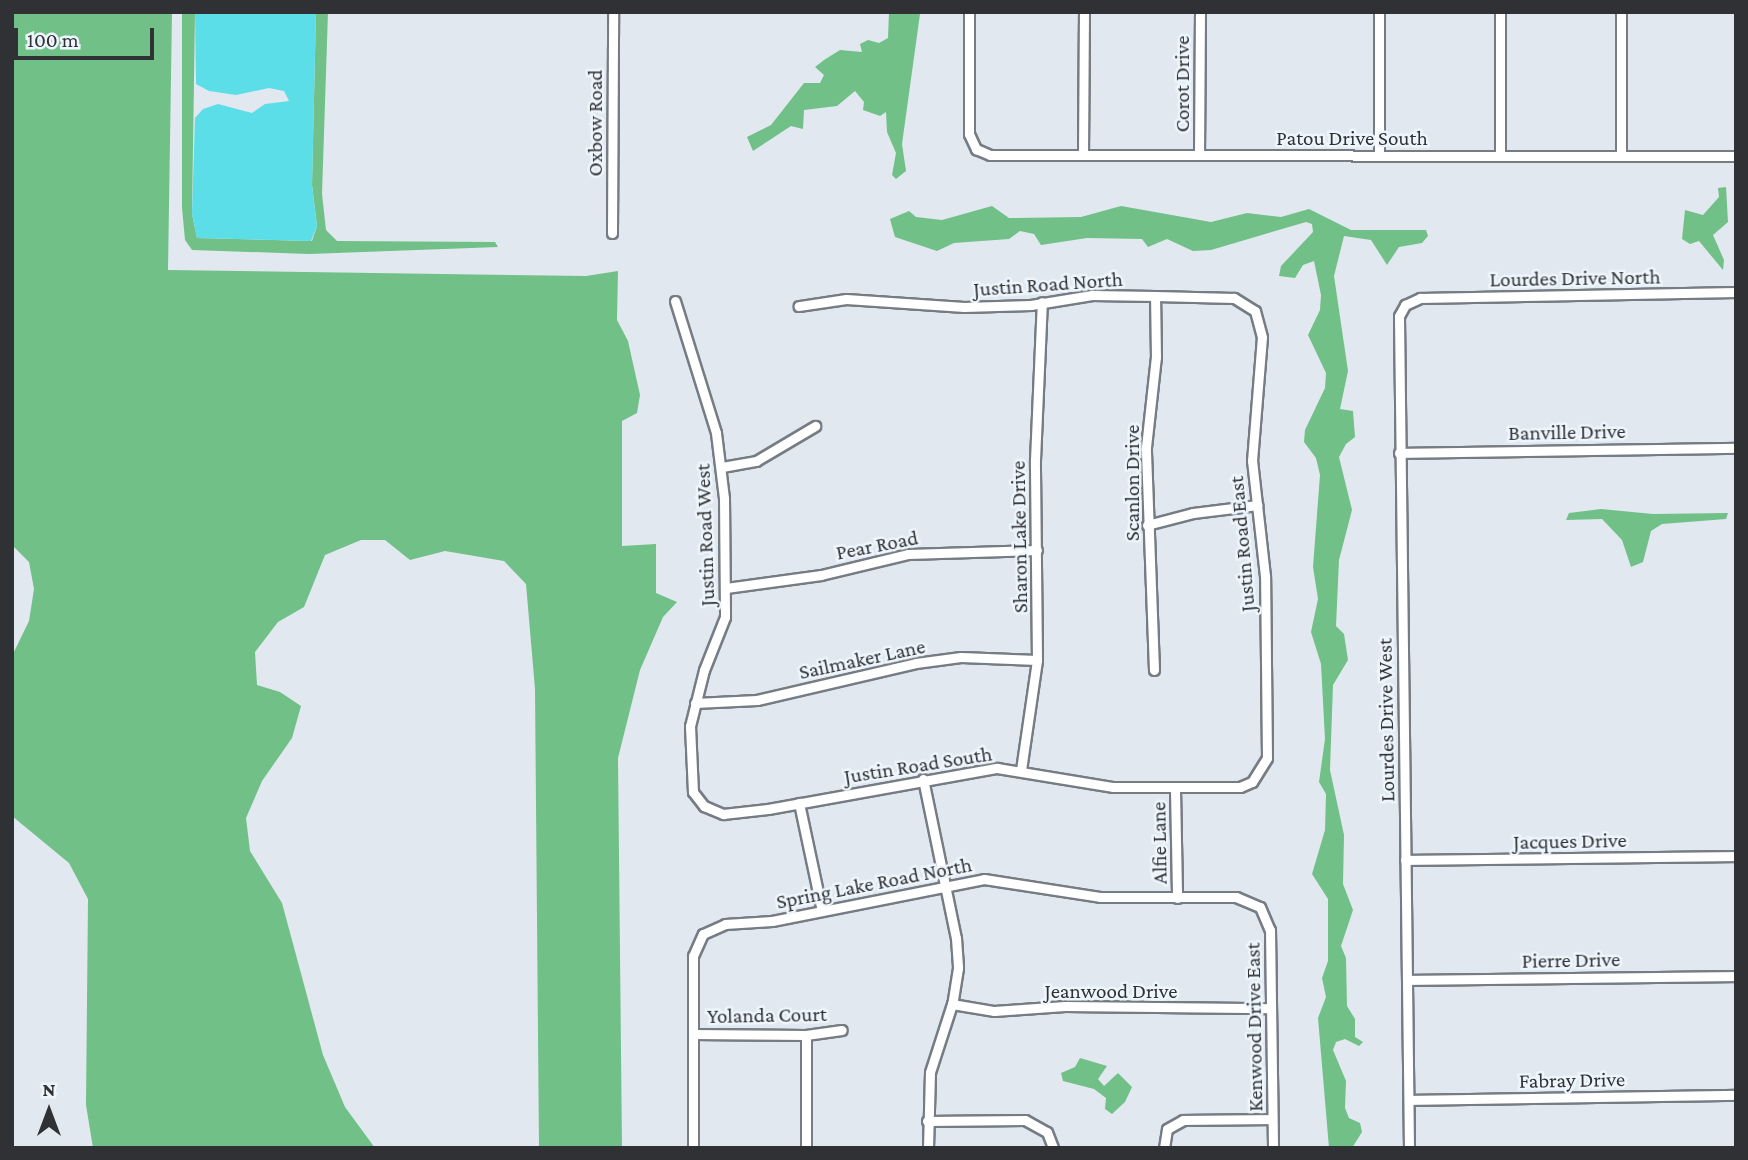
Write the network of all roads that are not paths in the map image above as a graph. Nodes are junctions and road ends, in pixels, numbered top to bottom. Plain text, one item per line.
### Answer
1 (613, 12) edge
2 (969, 12) edge
3 (1084, 12) edge
4 (1200, 12) edge
5 (1379, 12) edge
6 (1500, 12) edge
7 (1621, 12) edge
8 (1500, 154) junction
9 (1083, 155) junction
10 (1199, 155) junction
11 (1379, 155) junction
12 (1621, 156) junction
13 (1736, 156) edge
14 (612, 233) dead end
15 (1736, 292) edge
16 (1155, 296) junction
17 (1415, 299) joint
18 (675, 300) dead end
19 (1042, 302) junction
20 (799, 306) dead end
21 (1255, 311) joint
22 (815, 426) dead end
23 (1736, 448) edge
24 (1399, 453) junction
25 (722, 467) junction
26 (1258, 505) junction
27 (1147, 525) junction
28 (1037, 550) junction
29 (726, 588) junction
30 (1037, 660) junction
31 (1154, 670) dead end
32 (695, 703) junction
33 (1021, 770) junction
34 (1260, 774) joint
35 (923, 779) junction
36 (1175, 789) junction
37 (799, 803) junction
38 (704, 806) joint
39 (1736, 856) edge
40 (1405, 860) junction
41 (944, 886) junction
42 (1177, 898) junction
43 (1260, 907) joint
44 (822, 911) junction
45 (1736, 976) edge
46 (1406, 980) junction
47 (952, 1004) junction
48 (1271, 1008) junction
49 (842, 1030) dead end
50 (693, 1034) junction
51 (806, 1035) junction
52 (1736, 1095) edge
53 (1409, 1100) junction
54 (1272, 1119) junction
55 (928, 1121) junction
56 (693, 1148) edge
57 (806, 1148) edge
58 (928, 1148) edge
59 (1053, 1148) edge
60 (1164, 1148) edge
61 (1273, 1148) edge
62 (1409, 1148) edge

1 - 14 street, Oxbow Road
2 - 9 street, Patou Drive South
3 - 9 street
4 - 10 street, Corot Drive
5 - 11 street
6 - 8 street
7 - 12 street
8 - 11 street, Patou Drive South
8 - 12 street, Patou Drive South
9 - 10 street, Patou Drive South
10 - 11 street, Patou Drive South
12 - 13 street, Patou Drive South
15 - 17 street, Lourdes Drive North
16 - 19 street, Justin Road North
16 - 21 street, Justin Road North
16 - 27 street, Scanlon Drive
17 - 24 street, Lourdes Drive West
18 - 25 street, Justin Road West
19 - 20 street, Justin Road North
19 - 28 street, Sharon Lake Drive
21 - 26 street, Justin Road East
22 - 25 street
23 - 24 street, Banville Drive
24 - 40 street, Lourdes Drive West
25 - 29 street, Justin Road West
26 - 27 street
26 - 34 street, Justin Road East
27 - 31 street, Scanlon Drive
28 - 29 street, Pear Road
28 - 30 street, Sharon Lake Drive
29 - 32 street, Justin Road West
30 - 32 street, Sailmaker Lane
30 - 33 street, Sharon Lake Drive
32 - 38 street, Justin Road West
33 - 35 street, Justin Road South
33 - 36 street, Justin Road South
34 - 36 street, Justin Road South
35 - 37 street, Justin Road South
35 - 41 street
36 - 42 street, Alfie Lane
37 - 38 street, Justin Road South
37 - 44 street
39 - 40 street, Jacques Drive
40 - 46 street, Lourdes Drive West
41 - 42 street, Spring Lake Road North
41 - 44 street, Spring Lake Road North
41 - 47 street
42 - 43 street, Spring Lake Road North
43 - 48 street, Kenwood Drive East
44 - 50 street, Spring Lake Road North
45 - 46 street, Pierre Drive
46 - 53 street, Lourdes Drive West
47 - 48 street, Jeanwood Drive
47 - 55 street
48 - 54 street, Kenwood Drive East
49 - 51 street, Yolanda Court
50 - 51 street, Yolanda Court
50 - 56 street
51 - 57 street
52 - 53 street, Fabray Drive
53 - 62 street, Lourdes Drive West
54 - 60 street
54 - 61 street, Kenwood Drive East
55 - 58 street
55 - 59 street

